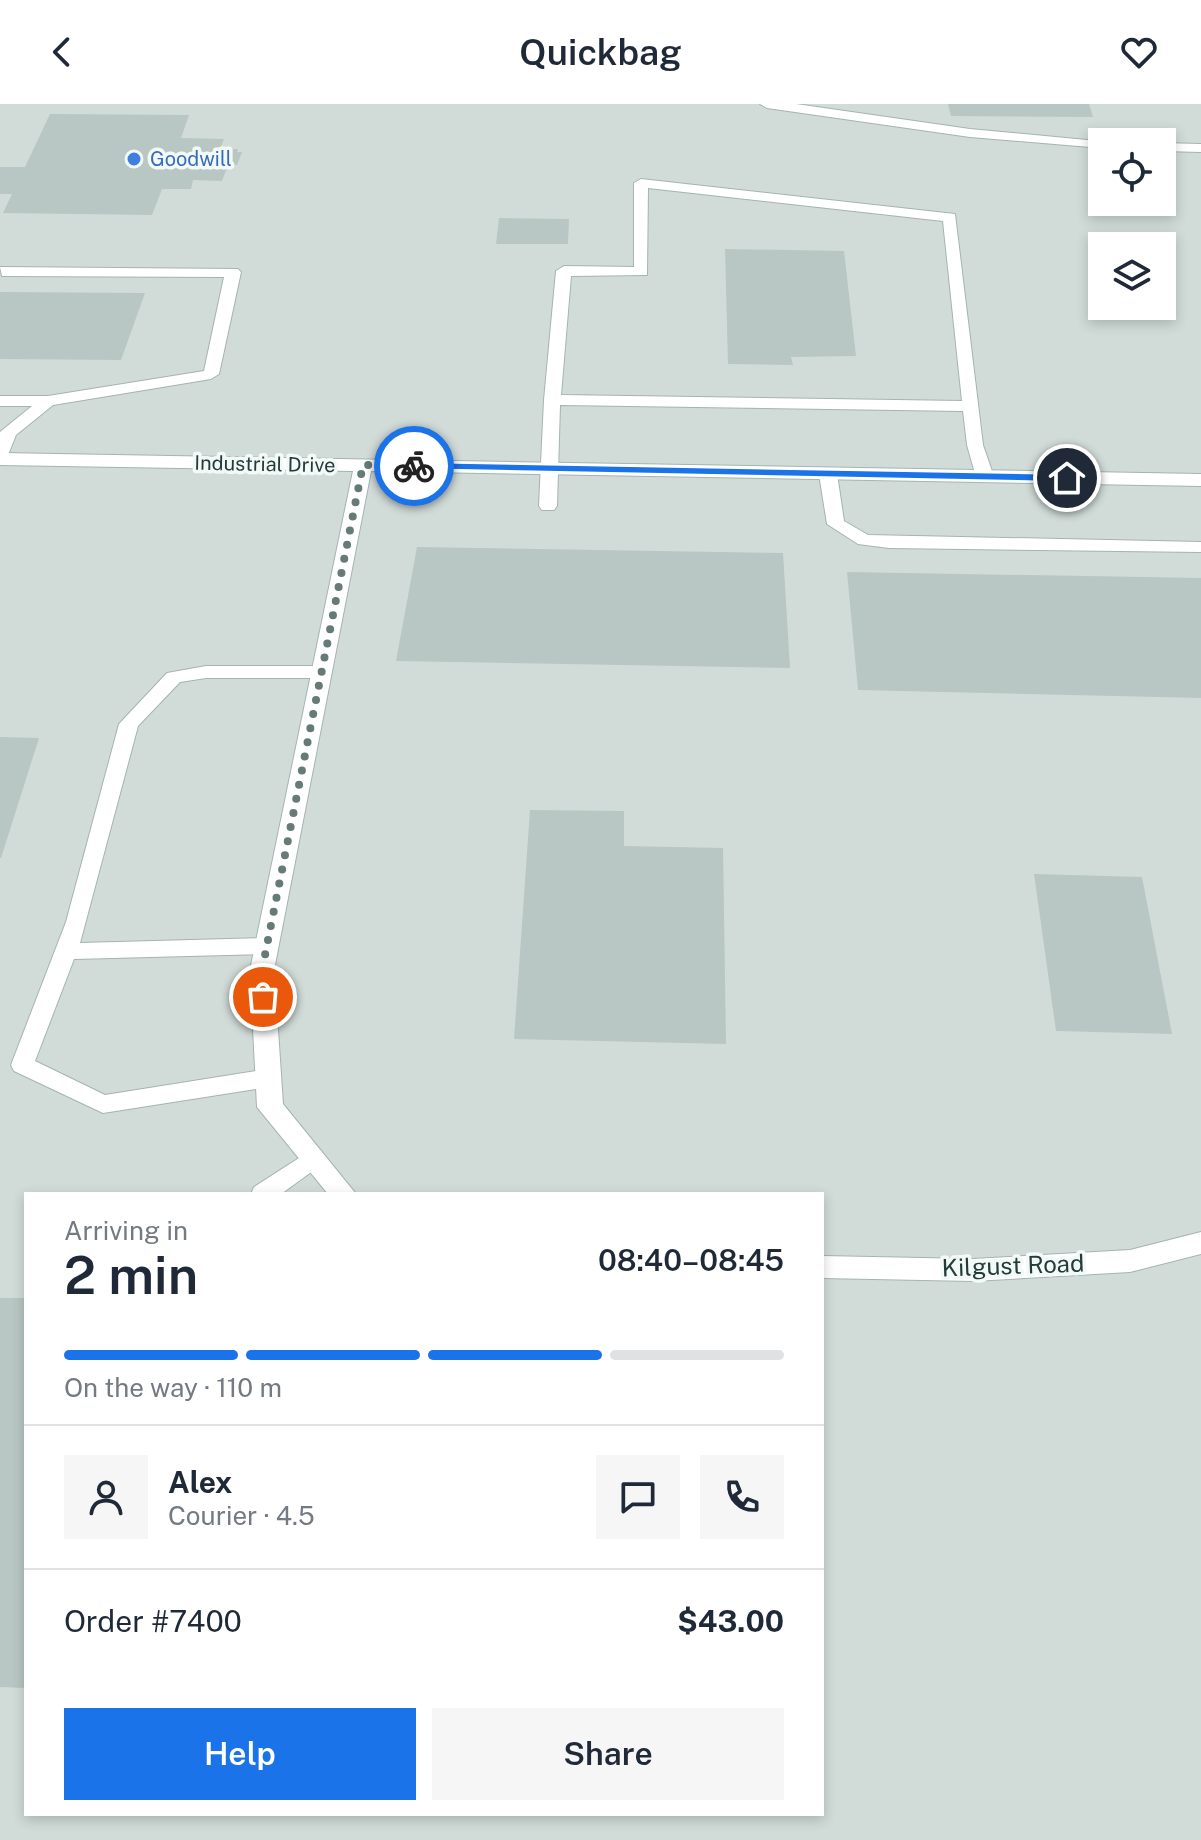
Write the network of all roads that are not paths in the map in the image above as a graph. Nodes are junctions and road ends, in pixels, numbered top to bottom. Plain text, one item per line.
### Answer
1 (767, 104) edge
2 (1088, 143) edge
3 (1176, 147) edge
4 (1201, 148) edge
5 (2, 271) dead end
6 (552, 400) junction
7 (0, 401) edge
8 (48, 401) junction
9 (971, 406) junction
10 (0, 457) edge
11 (363, 465) junction
12 (551, 469) junction
13 (828, 474) junction
14 (985, 477) junction
15 (1201, 480) edge
16 (548, 506) dead end
17 (1201, 547) edge
18 (321, 672) junction
19 (266, 946) junction
20 (66, 951) junction
21 (269, 1078) junction
22 (313, 1158) junction
23 (266, 1192) edge
24 (341, 1192) edge
25 (1201, 1243) edge
26 (824, 1267) edge

1 - 2 lane
3 - 4 lane
5 - 8 lane
6 - 9 lane
6 - 9 lane
6 - 12 lane
7 - 8 lane
8 - 10 lane
9 - 14 lane
10 - 11 street, Industrial Drive
11 - 12 street, Industrial Drive
11 - 18 street
12 - 13 street, Industrial Drive
12 - 16 lane
13 - 14 street, Industrial Drive
13 - 17 lane
14 - 15 street, Industrial Drive
18 - 19 street
18 - 20 lane
19 - 20 lane
19 - 21 street
20 - 21 lane
21 - 22 street
22 - 23 lane
22 - 24 street
25 - 26 street, Kilgust Road

